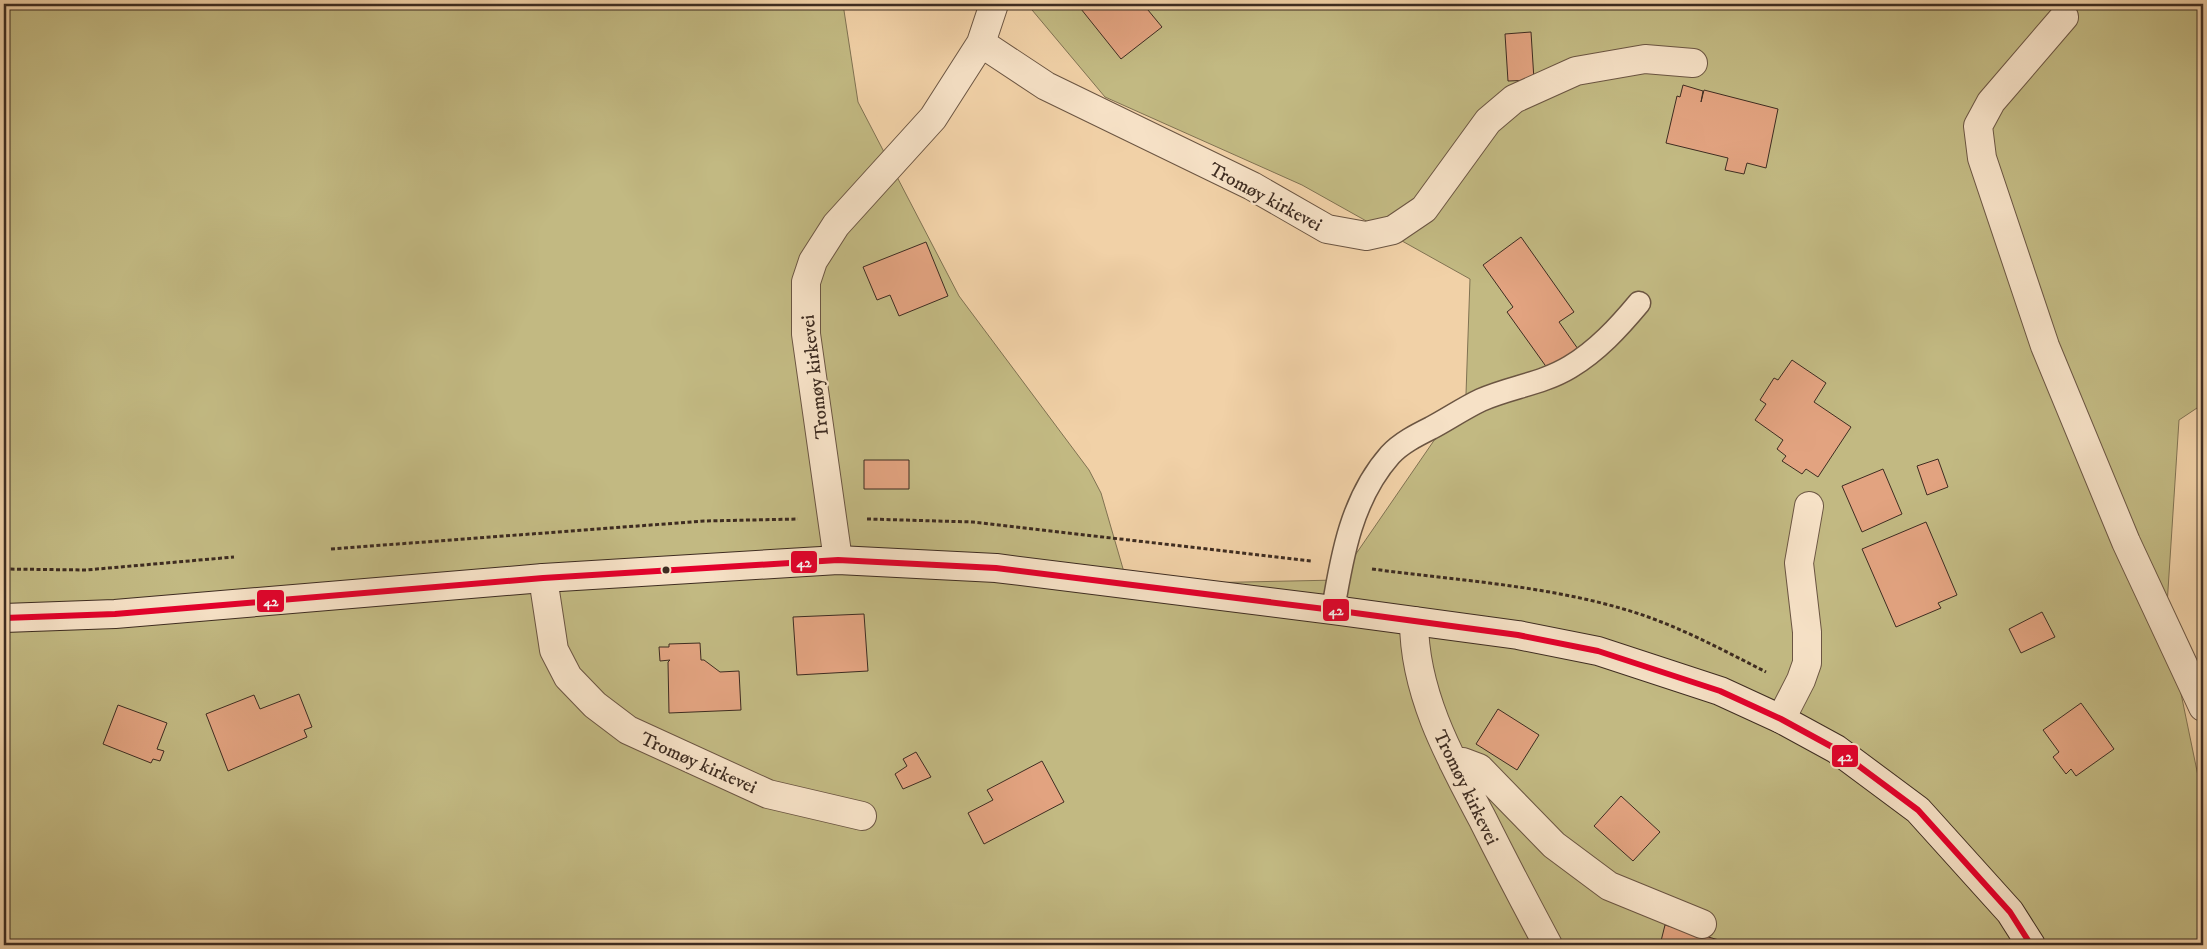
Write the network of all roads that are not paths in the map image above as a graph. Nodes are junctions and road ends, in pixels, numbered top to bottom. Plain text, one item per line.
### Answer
1 (994, 4) edge
2 (2064, 18) dead end
3 (981, 43) junction
4 (1693, 63) dead end
5 (1639, 303) dead end
6 (1810, 506) dead end
7 (838, 560) junction
8 (543, 578) junction
9 (1333, 610) junction
10 (4, 618) edge
11 (1414, 620) junction
12 (2203, 707) edge
13 (1781, 719) junction
14 (1452, 762) junction
15 (862, 816) dead end
16 (1702, 924) dead end
17 (1548, 945) edge
18 (2031, 945) edge

1 - 3 street, Tromøy kirkevei
2 - 12 street
3 - 4 street, Tromøy kirkevei
3 - 7 street, Tromøy kirkevei
5 - 9 lane
6 - 13 street
7 - 8 street
7 - 9 street
8 - 10 street
8 - 15 street, Tromøy kirkevei
9 - 11 street
11 - 13 street
11 - 14 street, Tromøy kirkevei
13 - 18 street
14 - 16 street
14 - 17 street, Tromøy kirkevei

